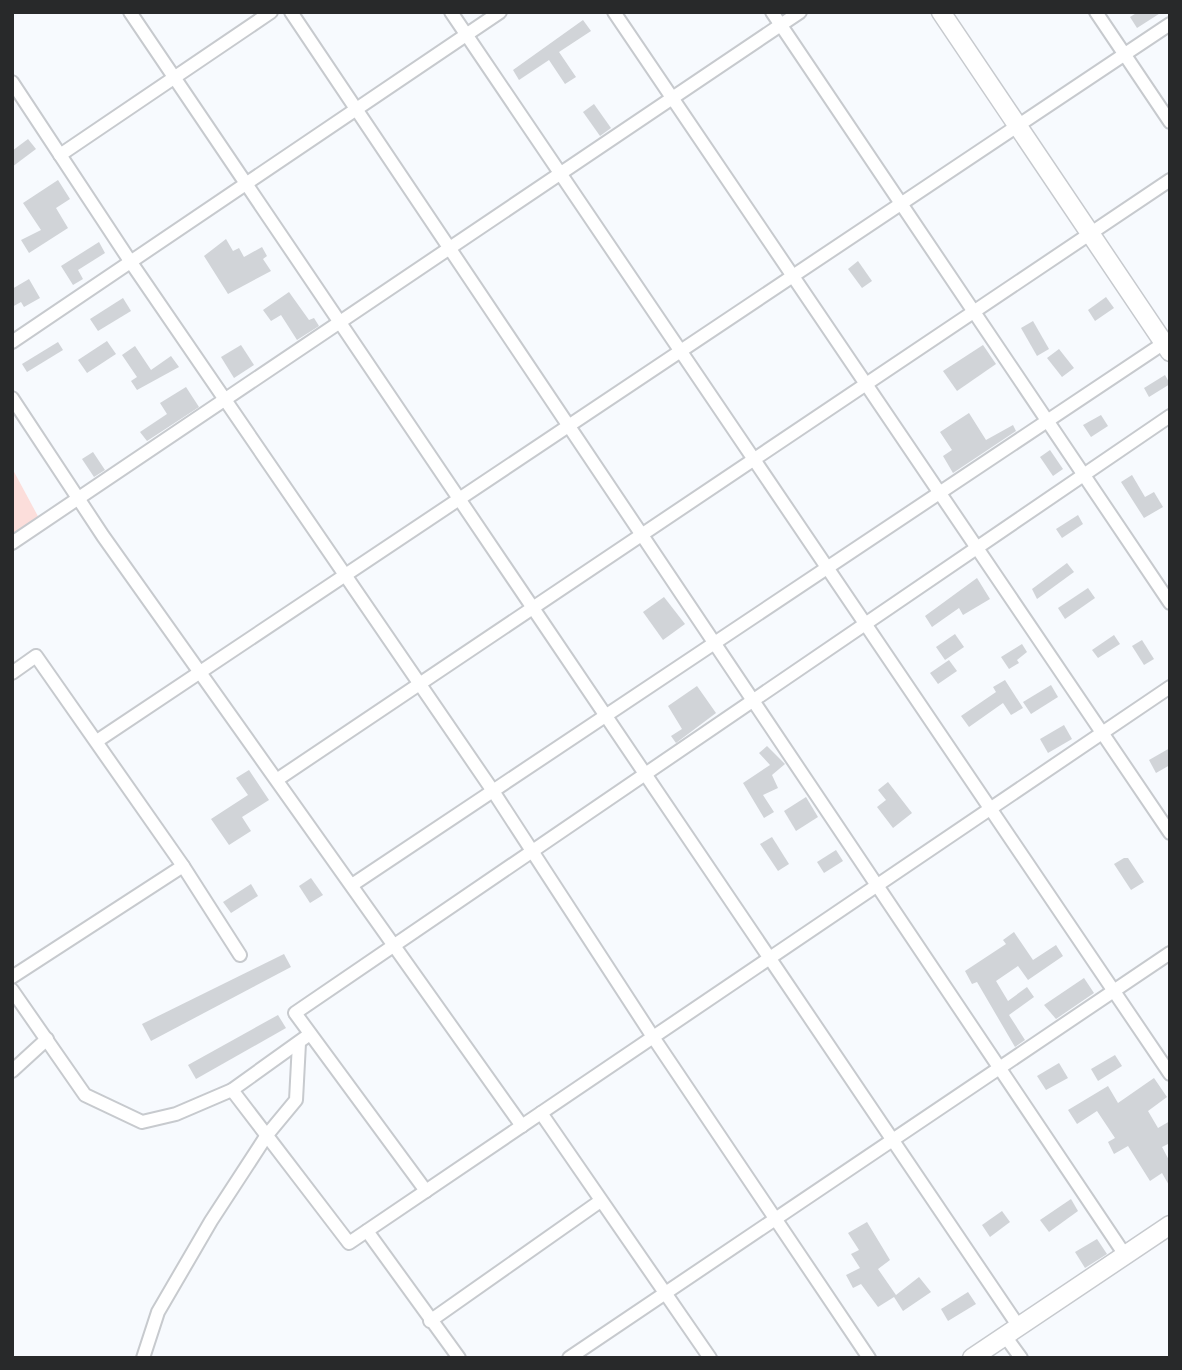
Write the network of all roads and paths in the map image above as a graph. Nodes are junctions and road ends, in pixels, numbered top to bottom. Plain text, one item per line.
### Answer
1 (130, 12) edge
2 (271, 12) edge
3 (291, 12) edge
4 (451, 12) edge
5 (500, 12) edge
6 (614, 12) edge
7 (772, 12) edge
8 (800, 12) edge
9 (941, 12) edge
10 (1096, 12) edge
11 (1170, 24) edge
12 (781, 25) junction
13 (466, 35) junction
14 (1124, 54) junction
15 (174, 78) junction
16 (12, 82) edge
17 (673, 98) junction
18 (356, 109) junction
19 (1170, 122) edge
20 (1017, 126) junction
21 (60, 155) junction
22 (560, 174) junction
23 (1170, 180) edge
24 (245, 184) junction
25 (901, 204) junction
26 (1090, 234) junction
27 (450, 248) junction
28 (130, 261) junction
29 (793, 276) junction
30 (974, 312) junction
31 (339, 322) junction
32 (12, 342) edge
33 (1168, 345) edge
34 (681, 352) junction
35 (866, 384) junction
36 (12, 398) edge
37 (226, 398) junction
38 (1170, 416) edge
39 (1047, 421) junction
40 (569, 427) junction
41 (754, 460) junction
42 (1083, 475) junction
43 (940, 493) junction
44 (79, 498) junction
45 (460, 500) junction
46 (642, 535) junction
47 (12, 543) edge
48 (977, 548) junction
49 (827, 568) junction
50 (345, 577) junction
51 (1170, 603) edge
52 (532, 608) junction
53 (865, 624) junction
54 (715, 643) junction
55 (203, 672) junction
56 (12, 673) edge
57 (417, 685) junction
58 (1170, 687) edge
59 (753, 700) junction
60 (605, 716) junction
61 (1102, 733) junction
62 (97, 741) junction
63 (645, 774) junction
64 (278, 779) junction
65 (493, 791) junction
66 (990, 809) junction
67 (1170, 833) edge
68 (531, 852) junction
69 (183, 866) junction
70 (352, 885) junction
71 (877, 885) junction
72 (394, 945) junction
73 (1170, 953) edge
74 (240, 955) dead end
75 (769, 958) junction
76 (12, 977) edge
77 (12, 990) edge
78 (1113, 991) junction
79 (310, 1034) junction
80 (653, 1037) junction
81 (47, 1039) junction
82 (299, 1042) junction
83 (999, 1067) junction
84 (12, 1071) edge
85 (1170, 1074) edge
86 (232, 1090) junction
87 (541, 1114) junction
88 (522, 1126) junction
89 (267, 1135) junction
90 (892, 1140) junction
91 (426, 1191) junction
92 (599, 1202) junction
93 (775, 1219) junction
94 (1170, 1226) edge
95 (367, 1231) junction
96 (1125, 1255) junction
97 (663, 1294) junction
98 (430, 1321) junction
99 (1012, 1331) junction
100 (143, 1358) edge
101 (459, 1358) edge
102 (569, 1358) edge
103 (710, 1358) edge
104 (869, 1358) edge
105 (972, 1358) edge
106 (1021, 1358) edge

1 - 15 street
2 - 15 street
3 - 18 street
4 - 13 street
5 - 13 street
6 - 17 street
7 - 12 street
8 - 12 street
9 - 20 street
10 - 14 street
11 - 14 street
12 - 17 street
12 - 25 street
13 - 18 street
13 - 22 street
14 - 19 street
14 - 20 street
15 - 21 street
15 - 24 street
16 - 21 street
17 - 22 street
17 - 29 street
18 - 24 street
18 - 27 street
20 - 25 street
20 - 26 street
21 - 28 street
22 - 27 street
22 - 34 street
23 - 26 street
24 - 28 street
24 - 31 street
25 - 29 street
25 - 30 street
26 - 30 street
26 - 33 street
27 - 31 street
27 - 40 street
28 - 32 street
28 - 37 street
29 - 34 street
29 - 35 street
30 - 35 street
30 - 39 street
31 - 37 street
31 - 45 street
33 - 39 street
34 - 40 street
34 - 41 street
35 - 41 street
35 - 43 street
36 - 44 street
37 - 44 street
37 - 50 street
38 - 42 street
39 - 42 street
39 - 43 street
40 - 45 street
40 - 46 street
41 - 46 street
41 - 49 street
42 - 48 street
42 - 51 street
43 - 48 street
43 - 49 street
44 - 47 street
44 - 55 street
45 - 50 street
45 - 52 street
46 - 52 street
46 - 54 street
48 - 53 street
48 - 61 street
49 - 53 street
49 - 54 street
50 - 55 street
50 - 57 street
52 - 57 street
52 - 60 street
53 - 59 street
53 - 66 street
54 - 59 street
54 - 60 street
55 - 62 street
55 - 64 street
56 - 62 street
57 - 64 street
57 - 65 street
58 - 61 street
59 - 63 street
59 - 71 street
60 - 63 street
60 - 65 street
61 - 66 street
61 - 67 street
62 - 69 street
63 - 68 street
63 - 75 street
64 - 70 street
65 - 68 street
65 - 70 street
66 - 71 street
66 - 78 street
68 - 72 street
68 - 80 street
69 - 74 street
69 - 76 street
70 - 72 street
71 - 75 street
71 - 83 street
72 - 79 street
72 - 88 street
73 - 78 street
75 - 80 street
75 - 90 street
77 - 81 street
78 - 83 street
78 - 85 street
79 - 82 street
79 - 91 street
80 - 87 street
80 - 93 street
81 - 84 street
81 - 86 street
82 - 86 street
82 - 89 street
83 - 90 street
83 - 96 street
86 - 89 street
87 - 88 street
87 - 92 street
88 - 91 street
89 - 95 street
89 - 100 street
90 - 93 street
90 - 99 street
91 - 95 street
92 - 97 street
92 - 98 street
93 - 97 street
93 - 104 street
94 - 96 street
95 - 98 street
96 - 99 street
97 - 102 street
97 - 103 street
98 - 101 street
99 - 105 street
99 - 106 street

